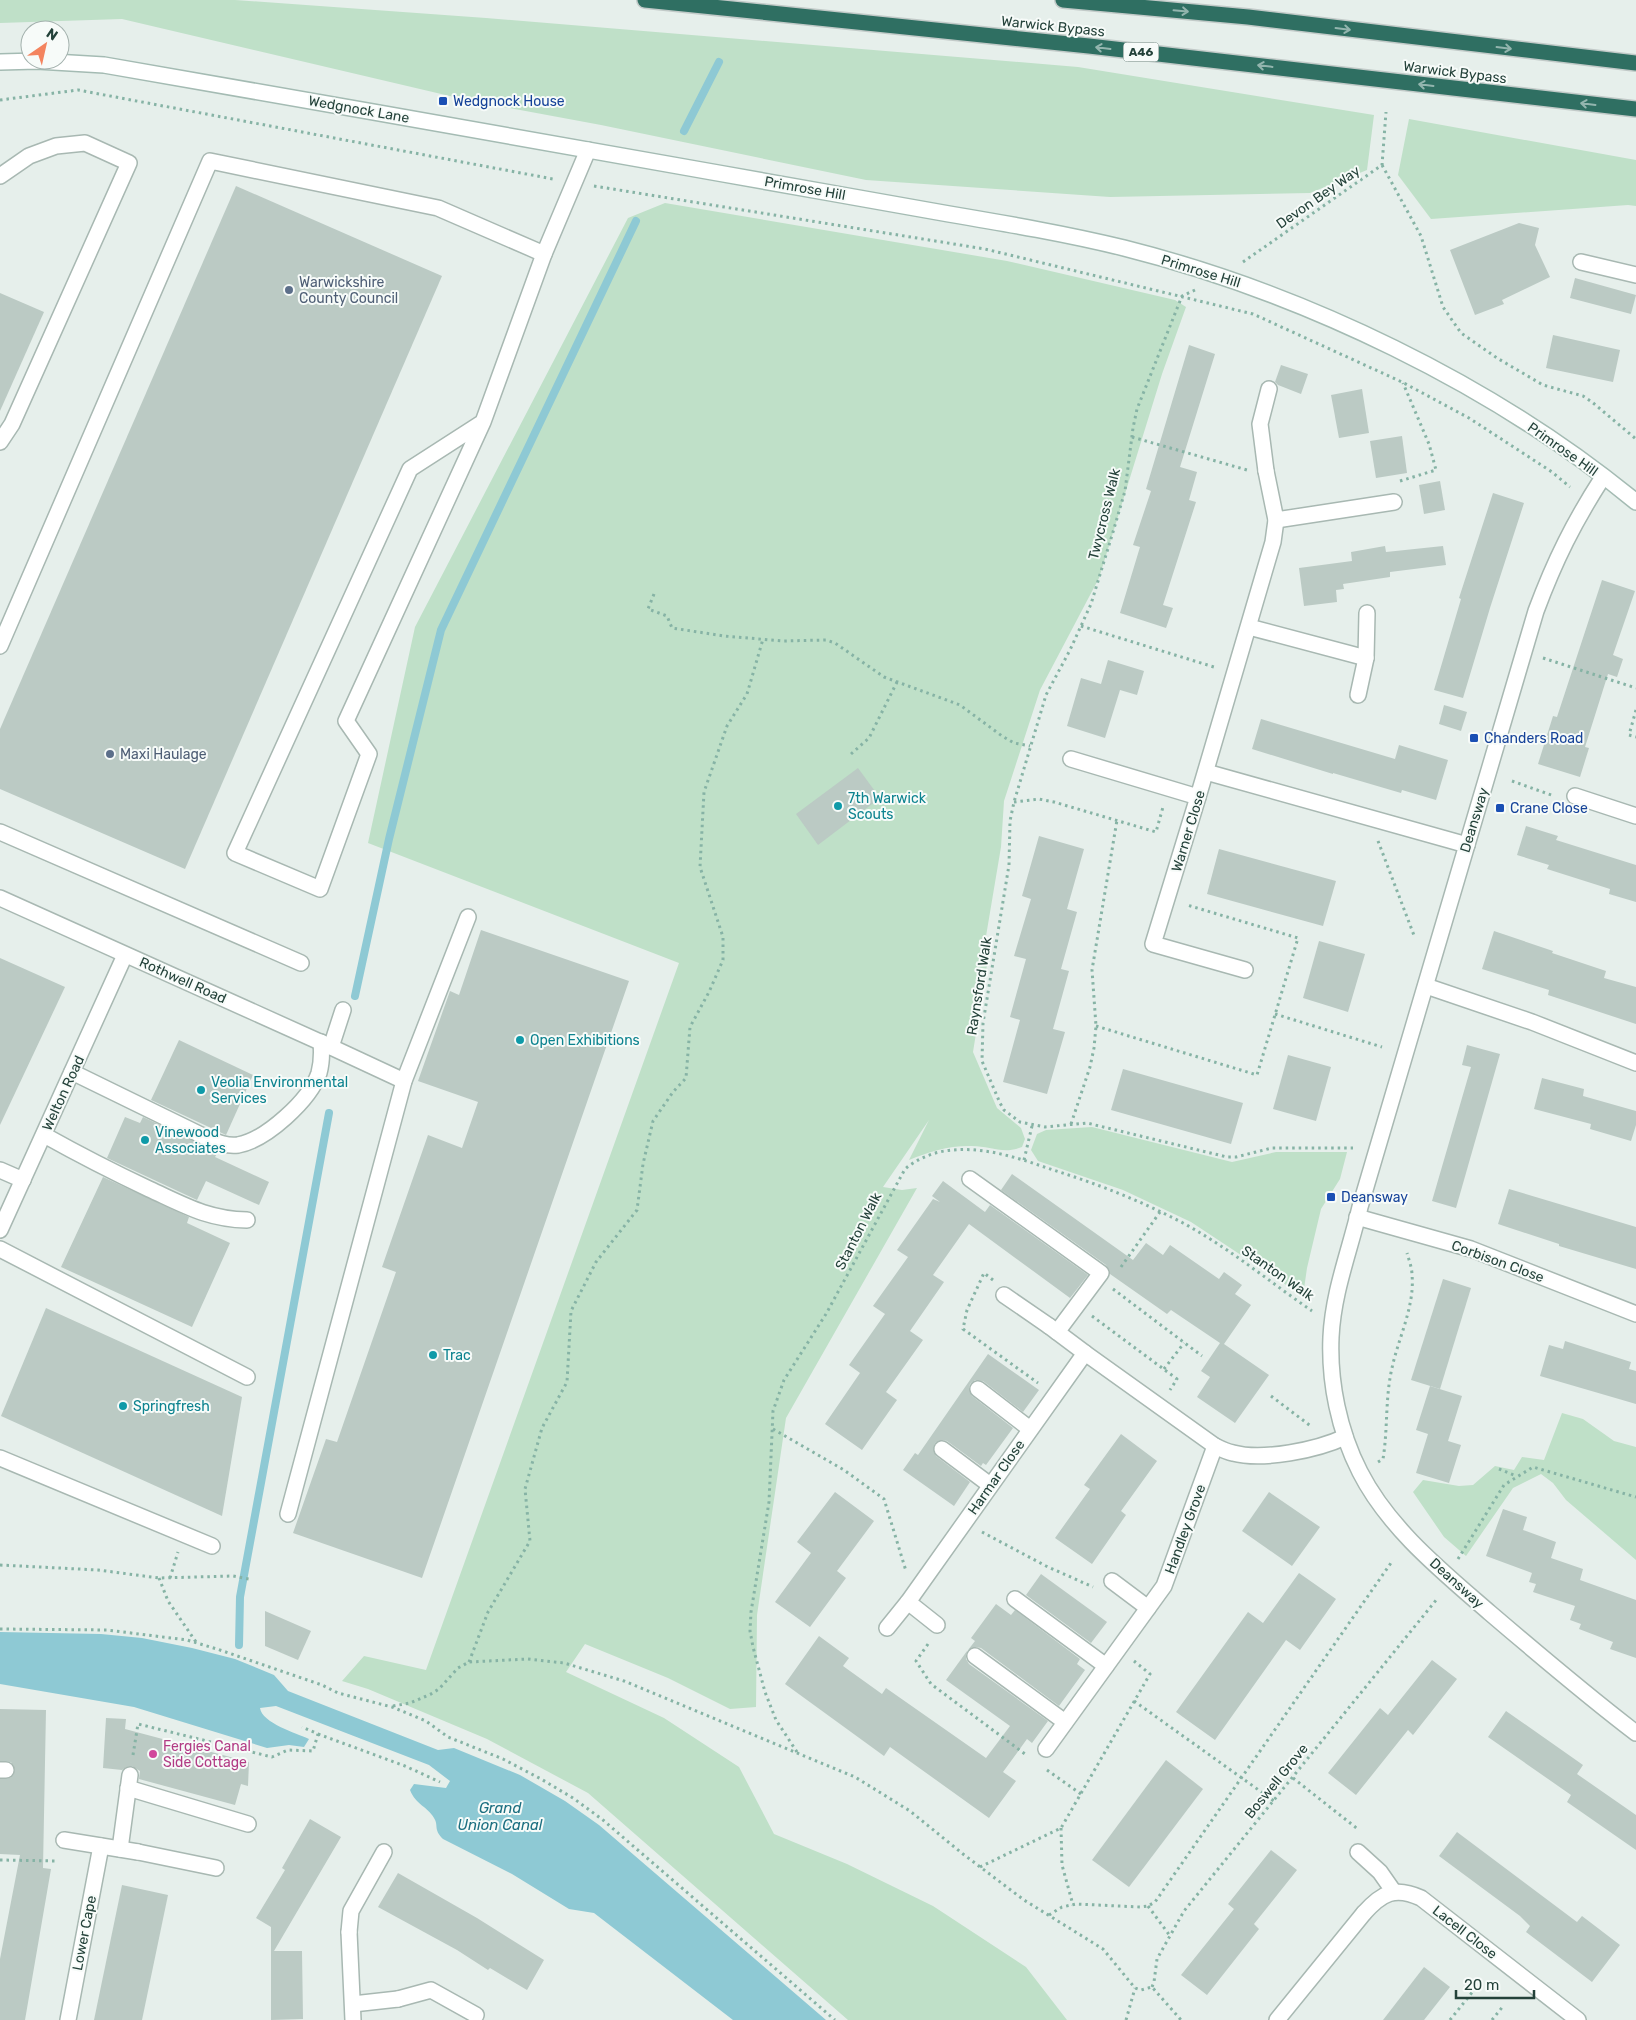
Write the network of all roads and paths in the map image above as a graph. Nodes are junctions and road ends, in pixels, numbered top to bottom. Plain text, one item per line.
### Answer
1 (645, 0) edge
2 (1063, 0) edge
3 (0, 62) edge
4 (1636, 63) edge
5 (0, 100) edge
6 (1636, 110) edge
7 (1386, 112) dead end
8 (588, 150) junction
9 (1382, 165) junction
10 (716, 173) joint
11 (0, 176) edge
12 (575, 183) junction
13 (544, 254) junction
14 (1581, 262) dead end
15 (1636, 275) edge
16 (1222, 277) junction
17 (1182, 296) junction
18 (1402, 382) junction
19 (1269, 389) dead end
20 (483, 422) junction
21 (1132, 437) junction
22 (1636, 439) edge
23 (0, 442) edge
24 (1266, 473) junction
25 (1603, 477) junction
26 (1570, 487) dead end
27 (1394, 502) joint
28 (1636, 502) edge
29 (1276, 520) junction
30 (654, 594) dead end
31 (1367, 613) dead end
32 (1081, 626) junction
33 (1249, 627) junction
34 (763, 639) junction
35 (0, 646) edge
36 (1366, 658) junction
37 (1550, 660) dead end
38 (1235, 673) junction
39 (897, 682) junction
40 (1636, 688) edge
41 (1358, 695) dead end
42 (1636, 710) edge
43 (1636, 738) edge
44 (1030, 746) junction
45 (851, 754) dead end
46 (1071, 759) dead end
47 (1206, 772) junction
48 (1512, 781) dead end
49 (1168, 789) junction
50 (1575, 796) joint
51 (1198, 798) junction
52 (1014, 802) junction
53 (1636, 816) edge
54 (1369, 817) junction
55 (1117, 820) junction
56 (0, 832) edge
57 (1467, 846) junction
58 (0, 898) edge
59 (1166, 899) junction
60 (468, 916) dead end
61 (1415, 938) dead end
62 (125, 955) junction
63 (301, 962) dead end
64 (1245, 970) dead end
65 (1426, 986) junction
66 (343, 1010) dead end
67 (1275, 1014) junction
68 (1096, 1026) junction
69 (326, 1044) junction
70 (1382, 1047) dead end
71 (1636, 1063) edge
72 (72, 1072) junction
73 (404, 1081) junction
74 (1071, 1124) junction
75 (1032, 1126) junction
76 (44, 1134) junction
77 (1353, 1148) dead end
78 (1024, 1160) junction
79 (0, 1170) edge
80 (970, 1179) dead end
81 (23, 1180) junction
82 (1160, 1212) junction
83 (1358, 1217) junction
84 (247, 1220) dead end
85 (1401, 1228) junction
86 (0, 1230) edge
87 (0, 1249) edge
88 (1118, 1271) dead end
89 (1108, 1286) dead end
90 (1004, 1295) joint
91 (1088, 1313) dead end
92 (1636, 1314) edge
93 (1333, 1318) junction
94 (1053, 1329) junction
95 (1184, 1343) junction
96 (1085, 1353) junction
97 (1202, 1356) dead end
98 (1164, 1370) junction
99 (247, 1376) dead end
100 (978, 1389) dead end
101 (1054, 1396) junction
102 (1271, 1396) dead end
103 (1158, 1407) junction
104 (773, 1429) junction
105 (1030, 1429) junction
106 (1316, 1431) dead end
107 (1346, 1437) junction
108 (1215, 1446) junction
109 (942, 1449) dead end
110 (0, 1458) edge
111 (1499, 1469) dead end
112 (1360, 1472) junction
113 (1517, 1476) junction
114 (990, 1485) junction
115 (1636, 1498) edge
116 (288, 1514) dead end
117 (964, 1522) junction
118 (183, 1535) junction
119 (212, 1546) dead end
120 (1393, 1560) dead end
121 (1457, 1562) dead end
122 (0, 1565) edge
123 (160, 1578) junction
124 (170, 1578) junction
125 (249, 1579) dead end
126 (1112, 1581) dead end
127 (921, 1582) junction
128 (1127, 1592) junction
129 (1015, 1599) dead end
130 (1437, 1599) dead end
131 (908, 1602) junction
132 (1148, 1608) junction
133 (937, 1625) joint
134 (887, 1628) dead end
135 (0, 1629) edge
136 (196, 1643) junction
137 (1119, 1649) junction
138 (975, 1656) dead end
139 (469, 1662) junction
140 (1106, 1666) junction
141 (1134, 1701) junction
142 (392, 1706) junction
143 (1065, 1722) junction
144 (302, 1727) dead end
145 (1636, 1733) edge
146 (318, 1734) junction
147 (1046, 1749) dead end
148 (797, 1752) junction
149 (1027, 1755) dead end
150 (1042, 1766) dead end
151 (1242, 1776) junction
152 (1293, 1778) junction
153 (129, 1782) junction
154 (440, 1782) dead end
155 (1081, 1794) junction
156 (1274, 1801) junction
157 (1348, 1822) dead end
158 (248, 1824) dead end
159 (1061, 1828) junction
160 (64, 1840) dead end
161 (100, 1846) junction
162 (120, 1849) junction
163 (384, 1852) dead end
164 (1358, 1852) dead end
165 (0, 1860) edge
166 (63, 1861) dead end
167 (980, 1867) junction
168 (216, 1868) dead end
169 (1394, 1892) junction
170 (1073, 1905) junction
171 (1148, 1906) junction
172 (1049, 1916) junction
173 (1170, 1936) junction
174 (1478, 1984) dead end
175 (1152, 1986) junction
176 (1134, 1988) junction
177 (353, 2004) junction
178 (1504, 2005) dead end
179 (476, 2015) dead end
180 (68, 2020) edge
181 (353, 2020) edge
182 (835, 2020) edge
183 (1126, 2020) edge
184 (1181, 2020) edge
185 (1277, 2020) edge
186 (1450, 2020) edge
187 (1492, 2020) edge
188 (1578, 2020) edge

6 -> 1 highway, Warwick Bypass / A46
2 -> 4 highway, Warwick Bypass
3 - 8 street, Wedgnock Lane
5 - 12 path
7 - 9 path
8 - 10 street, Wedgnock Lane
8 - 12 street
9 - 16 path, Devon Bey Way
9 - 22 path
10 - 16 street, Primrose Hill
11 - 23 street
12 - 13 street
12 - 17 path
13 - 20 street
13 - 35 street
14 - 15 street
16 - 17 path
16 - 25 street, Primrose Hill
17 - 18 path
17 - 21 path, Twycross Walk
18 - 26 path
18 - 27 path
19 - 24 street, Warner Close
20 - 20 street
21 - 24 path
21 - 32 path, Twycross Walk
24 - 29 street, Warner Close
25 - 28 street, Primrose Hill
25 - 57 street, Deansway
27 - 29 street
29 - 33 street, Warner Close
30 - 34 path
31 - 36 street
32 - 38 path
32 - 44 path, Twycross Walk
33 - 36 street
33 - 38 street, Warner Close
34 - 39 path
34 - 139 path
36 - 41 street
37 - 40 path
38 - 47 street, Warner Close
39 - 44 path
39 - 45 path
42 - 43 path
44 - 52 path, Raynsford Walk
46 - 49 street
47 - 51 street, Warner Close
47 - 54 street
48 - 50 path
49 - 51 street
49 - 55 path
50 - 53 street
51 - 59 street, Warner Close
52 - 55 path
52 - 75 path, Raynsford Walk
54 - 57 street
54 - 61 path
55 - 68 path
56 - 63 street
57 - 65 street, Deansway
58 - 62 street, Rothwell Road
59 - 64 street, Warner Close
59 - 67 path
60 - 73 street
62 - 69 street, Rothwell Road
62 - 72 street, Welton Road
65 - 71 street
65 - 83 street, Deansway
66 - 69 street
67 - 68 path
67 - 70 path
68 - 74 path
69 - 72 street
69 - 73 street, Rothwell Road
72 - 76 street, Welton Road
73 - 116 street
74 - 75 path, Raynsford Walk
74 - 77 path, Raynsford Walk
75 - 78 path
76 - 81 street, Welton Road
76 - 84 street
78 - 82 path, Stanton Walk
78 - 104 path, Stanton Walk
79 - 81 street
80 - 94 street
81 - 86 street, Welton Road
82 - 88 path
82 - 93 path, Stanton Walk
83 - 85 street, Corbison Close
83 - 93 street, Deansway
85 - 92 street, Corbison Close
85 - 112 path
87 - 99 street
89 - 95 path
90 - 94 street
90 - 101 path
91 - 98 path
93 - 107 street, Deansway
94 - 96 street
95 - 97 path
95 - 98 path
96 - 101 street, Harmar Close
96 - 103 street
98 - 103 path
100 - 105 street
101 - 105 street, Harmar Close
102 - 106 path
103 - 108 street
104 - 127 path
104 - 148 path, Stanton Walk
105 - 114 street, Harmar Close
107 - 108 street
107 - 112 street, Deansway
108 - 132 street, Handley Grove
109 - 114 street
110 - 118 street
111 - 113 path
112 - 145 street, Deansway
113 - 115 path
113 - 121 path
114 - 117 street, Harmar Close
117 - 127 street, Harmar Close
117 - 128 path
118 - 119 street
118 - 124 path
120 - 151 path
122 - 123 path
123 - 124 path
123 - 136 path
124 - 125 path
126 - 128 street
127 - 131 street, Harmar Close
128 - 132 street
129 - 140 street
130 - 152 path, Boswell Grove
131 - 133 street
131 - 134 street, Harmar Close
132 - 137 street, Handley Grove
133 - 149 path
135 - 136 path
136 - 142 path
137 - 140 street, Handley Grove
137 - 141 path
138 - 143 street
139 - 142 path
139 - 148 path
140 - 143 street, Handley Grove
141 - 151 path
141 - 155 path
142 - 182 path
143 - 147 street, Handley Grove
144 - 146 path
146 - 153 path
146 - 154 path
148 - 167 path
150 - 155 path
151 - 156 path
151 - 171 path
152 - 156 path, Boswell Grove
152 - 157 path
153 - 158 street
153 - 162 street
155 - 159 path
156 - 173 path, Boswell Grove
159 - 167 path
159 - 170 path
160 - 161 street
161 - 162 street
161 - 180 street, Lower Cape
162 - 168 street
163 - 177 street
164 - 169 street
165 - 166 path
167 - 172 path
169 - 185 street
169 - 188 street, Lacell Close
170 - 171 path
170 - 172 path
171 - 173 path
172 - 176 path
173 - 175 path, Boswell Grove
174 - 186 path
175 - 176 path
175 - 184 path
176 - 183 path
177 - 179 street
177 - 181 street
178 - 187 path

